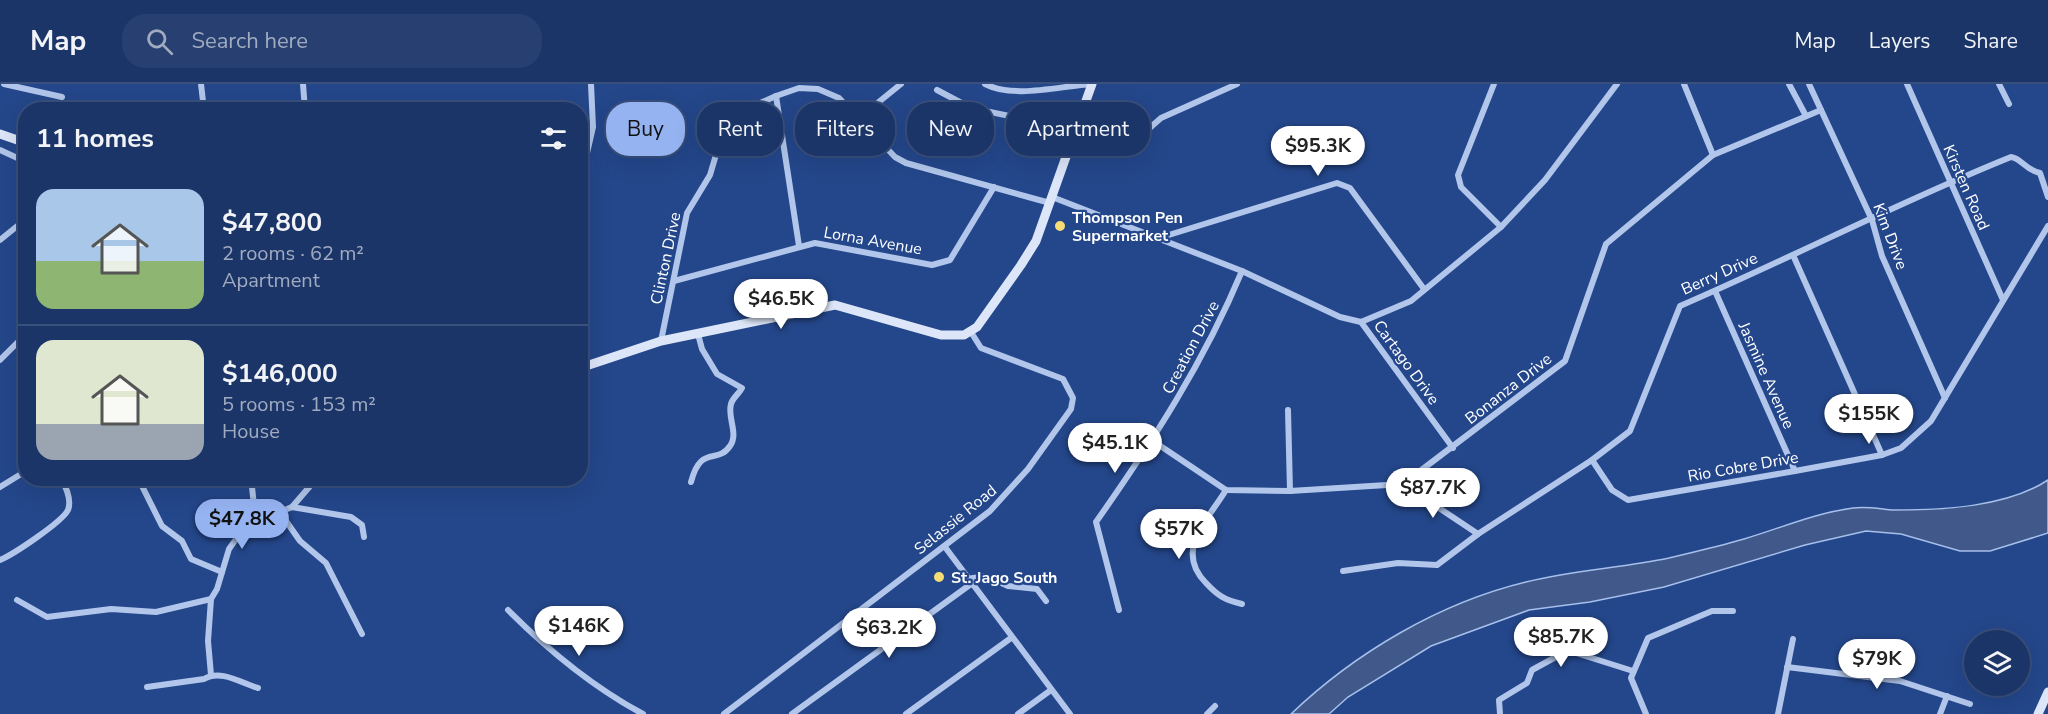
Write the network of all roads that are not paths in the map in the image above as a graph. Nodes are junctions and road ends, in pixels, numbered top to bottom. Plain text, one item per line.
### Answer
1 (4, 84) edge
2 (201, 84) edge
3 (303, 84) edge
4 (591, 84) edge
5 (901, 84) edge
6 (985, 84) edge
7 (1092, 84) edge
8 (1237, 84) edge
9 (1494, 84) edge
10 (1617, 84) edge
11 (1684, 84) edge
12 (1789, 84) edge
13 (1809, 84) edge
14 (1907, 84) edge
15 (1999, 84) edge
16 (1052, 85) edge
17 (937, 90) dead end
18 (62, 96) dead end
19 (776, 96) junction
20 (203, 102) edge
21 (304, 102) edge
22 (843, 102) edge
23 (879, 102) edge
24 (1086, 102) edge
25 (2009, 104) dead end
26 (1821, 110) junction
27 (1006, 115) edge
28 (1806, 116) junction
29 (1150, 128) edge
30 (0, 134) edge
31 (18, 140) edge
32 (588, 149) edge
33 (0, 150) edge
34 (1713, 155) junction
35 (894, 156) edge
36 (1067, 156) edge
37 (18, 158) edge
38 (1949, 182) junction
39 (994, 187) junction
40 (2048, 197) edge
41 (1051, 200) junction
42 (1872, 220) junction
43 (18, 225) edge
44 (2048, 226) edge
45 (1501, 227) junction
46 (1159, 238) junction
47 (0, 240) edge
48 (799, 246) junction
49 (1793, 255) junction
50 (1242, 271) junction
51 (674, 281) junction
52 (1424, 290) junction
53 (1715, 291) junction
54 (2003, 300) junction
55 (1361, 322) junction
56 (971, 332) junction
57 (698, 334) junction
58 (661, 340) junction
59 (18, 342) edge
60 (0, 360) edge
61 (588, 365) edge
62 (1945, 398) junction
63 (1288, 410) dead end
64 (1153, 441) junction
65 (1453, 448) junction
66 (1882, 455) junction
67 (1592, 460) junction
68 (1795, 471) junction
69 (18, 476) edge
70 (691, 482) dead end
71 (1403, 484) junction
72 (64, 486) edge
73 (142, 486) edge
74 (252, 486) edge
75 (310, 486) edge
76 (0, 487) edge
77 (1226, 490) junction
78 (1290, 491) junction
79 (292, 507) junction
80 (279, 511) junction
81 (256, 524) junction
82 (1478, 534) junction
83 (364, 537) dead end
84 (945, 547) junction
85 (0, 560) edge
86 (1343, 571) dead end
87 (222, 572) junction
88 (969, 581) junction
89 (211, 599) junction
90 (17, 600) dead end
91 (1046, 601) dead end
92 (1242, 604) dead end
93 (508, 610) dead end
94 (1119, 610) dead end
95 (1733, 611) dead end
96 (362, 634) dead end
97 (1011, 638) junction
98 (1793, 639) dead end
99 (1787, 667) junction
100 (1633, 671) junction
101 (211, 675) junction
102 (147, 687) dead end
103 (258, 688) dead end
104 (1051, 690) junction
105 (1947, 696) junction
106 (2047, 697) edge
107 (1970, 704) dead end
108 (1215, 706) dead end
109 (643, 714) edge
110 (724, 714) edge
111 (792, 714) edge
112 (906, 714) edge
113 (1018, 714) edge
114 (1070, 714) edge
115 (1207, 714) edge
116 (1500, 714) edge
117 (1646, 714) edge
118 (1778, 714) edge
119 (1940, 714) edge
120 (2038, 714) edge

1 - 18 street
2 - 20 street
3 - 21 street
4 - 32 street
5 - 23 street
6 - 16 street
7 - 16 street
7 - 24 street
8 - 29 street
9 - 45 street
10 - 45 street
11 - 34 street
12 - 28 street
13 - 26 street, Kim Drive
14 - 38 street, Kirsten Road
15 - 25 street
17 - 27 street
19 - 22 street, Clinton Drive
19 - 48 street
19 - 51 street, Clinton Drive
26 - 28 street, Bonanza Drive
26 - 42 street, Kim Drive
28 - 34 street, Bonanza Drive
30 - 31 street
33 - 37 street
34 - 65 street, Bonanza Drive
35 - 39 street, Clinton Drive
36 - 41 street
38 - 40 street, Berry Drive
38 - 42 street, Berry Drive
38 - 54 street, Kirsten Road
39 - 41 street, Clinton Drive
39 - 48 street, Lorna Avenue
41 - 46 street, Clinton Drive
41 - 56 street
42 - 49 street, Berry Drive
42 - 62 street, Kim Drive
43 - 47 street
44 - 54 street, Rio Cobre Drive
45 - 52 street
46 - 50 street, Clinton Drive
46 - 52 street
48 - 51 street, Lorna Avenue
49 - 53 street, Berry Drive
49 - 66 street
50 - 55 street, Clinton Drive
50 - 64 street, Creation Drive
51 - 58 street, Clinton Drive
52 - 55 street
53 - 67 street, Berry Drive
53 - 68 street, Jasmine Avenue
54 - 62 street, Rio Cobre Drive
55 - 65 street, Cartago Drive
56 - 57 street
56 - 84 street, Selassie Road
57 - 58 street
57 - 70 street
58 - 61 street
59 - 60 street
62 - 66 street, Rio Cobre Drive
63 - 78 street
64 - 77 street
64 - 94 street, Creation Drive
65 - 71 street, Bonanza Drive
66 - 68 street, Rio Cobre Drive
67 - 68 street, Rio Cobre Drive
67 - 82 street, Berry Drive
69 - 76 street
71 - 78 street
71 - 82 street
72 - 85 street
73 - 87 street
74 - 81 street
75 - 79 street
77 - 78 street
77 - 92 street
79 - 80 street
79 - 83 street
80 - 81 street
80 - 96 street
81 - 87 street
82 - 86 street, Berry Drive
84 - 88 street
84 - 110 street, Selassie Road
87 - 89 street
88 - 91 street
88 - 97 street
88 - 111 street
89 - 90 street
89 - 101 street
93 - 109 street
95 - 100 street
97 - 104 street
97 - 112 street
98 - 99 street
99 - 105 street
99 - 118 street
100 - 116 street
100 - 117 street
101 - 102 street
101 - 103 street
104 - 113 street
104 - 114 street
105 - 107 street
105 - 119 street
106 - 120 street
108 - 115 street

